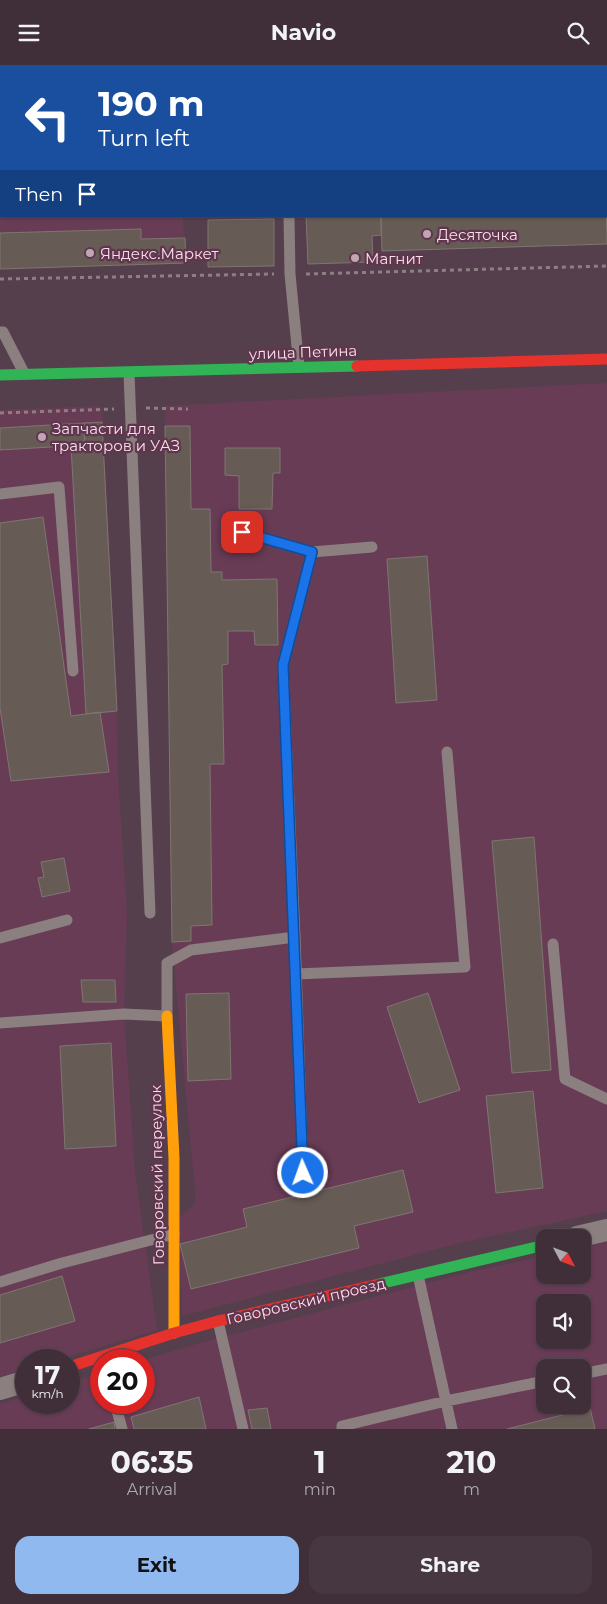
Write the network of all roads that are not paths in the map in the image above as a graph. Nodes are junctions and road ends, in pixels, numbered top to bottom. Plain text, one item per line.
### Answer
1 (289, 217) edge
2 (0, 332) edge
3 (607, 359) edge
4 (299, 367) junction
5 (128, 373) junction
6 (24, 374) junction
7 (0, 375) edge
8 (0, 494) edge
9 (242, 532) dead end
10 (372, 547) dead end
11 (312, 552) junction
12 (74, 671) dead end
13 (447, 752) dead end
14 (150, 913) dead end
15 (67, 920) dead end
16 (294, 937) junction
17 (0, 938) edge
18 (553, 944) dead end
19 (296, 974) junction
20 (168, 1016) junction
21 (0, 1023) edge
22 (607, 1099) edge
23 (303, 1173) dead end
24 (607, 1230) edge
25 (174, 1234) junction
26 (591, 1234) edge
27 (536, 1247) edge
28 (418, 1275) junction
29 (0, 1282) edge
30 (218, 1321) junction
31 (174, 1333) junction
32 (129, 1349) edge
33 (607, 1369) edge
34 (591, 1372) edge
35 (536, 1383) edge
36 (15, 1384) edge
37 (0, 1389) edge
38 (446, 1401) junction
39 (118, 1414) edge
40 (122, 1429) edge
41 (243, 1429) edge
42 (342, 1429) edge
43 (452, 1429) edge

1 - 4 lane
2 - 6 lane
3 - 4 street, улица Петина
4 - 5 street, улица Петина
5 - 6 street, улица Петина
5 - 14 lane
6 - 7 street, улица Петина
8 - 12 lane
9 - 11 lane
10 - 11 lane
11 - 16 lane
13 - 19 lane
15 - 17 lane
16 - 19 lane
16 - 20 lane
18 - 22 lane
19 - 23 lane
20 - 21 lane
20 - 25 street, Говоровский переулок
24 - 26 street
25 - 29 lane
25 - 31 street, Говоровский переулок
27 - 28 street, Говоровский проезд
28 - 30 street, Говоровский проезд
28 - 38 lane
30 - 31 street, Говоровский проезд
30 - 41 lane
31 - 32 street, Говоровский проезд
33 - 34 lane
35 - 38 lane
36 - 37 street
38 - 42 lane
38 - 43 lane
39 - 40 lane

